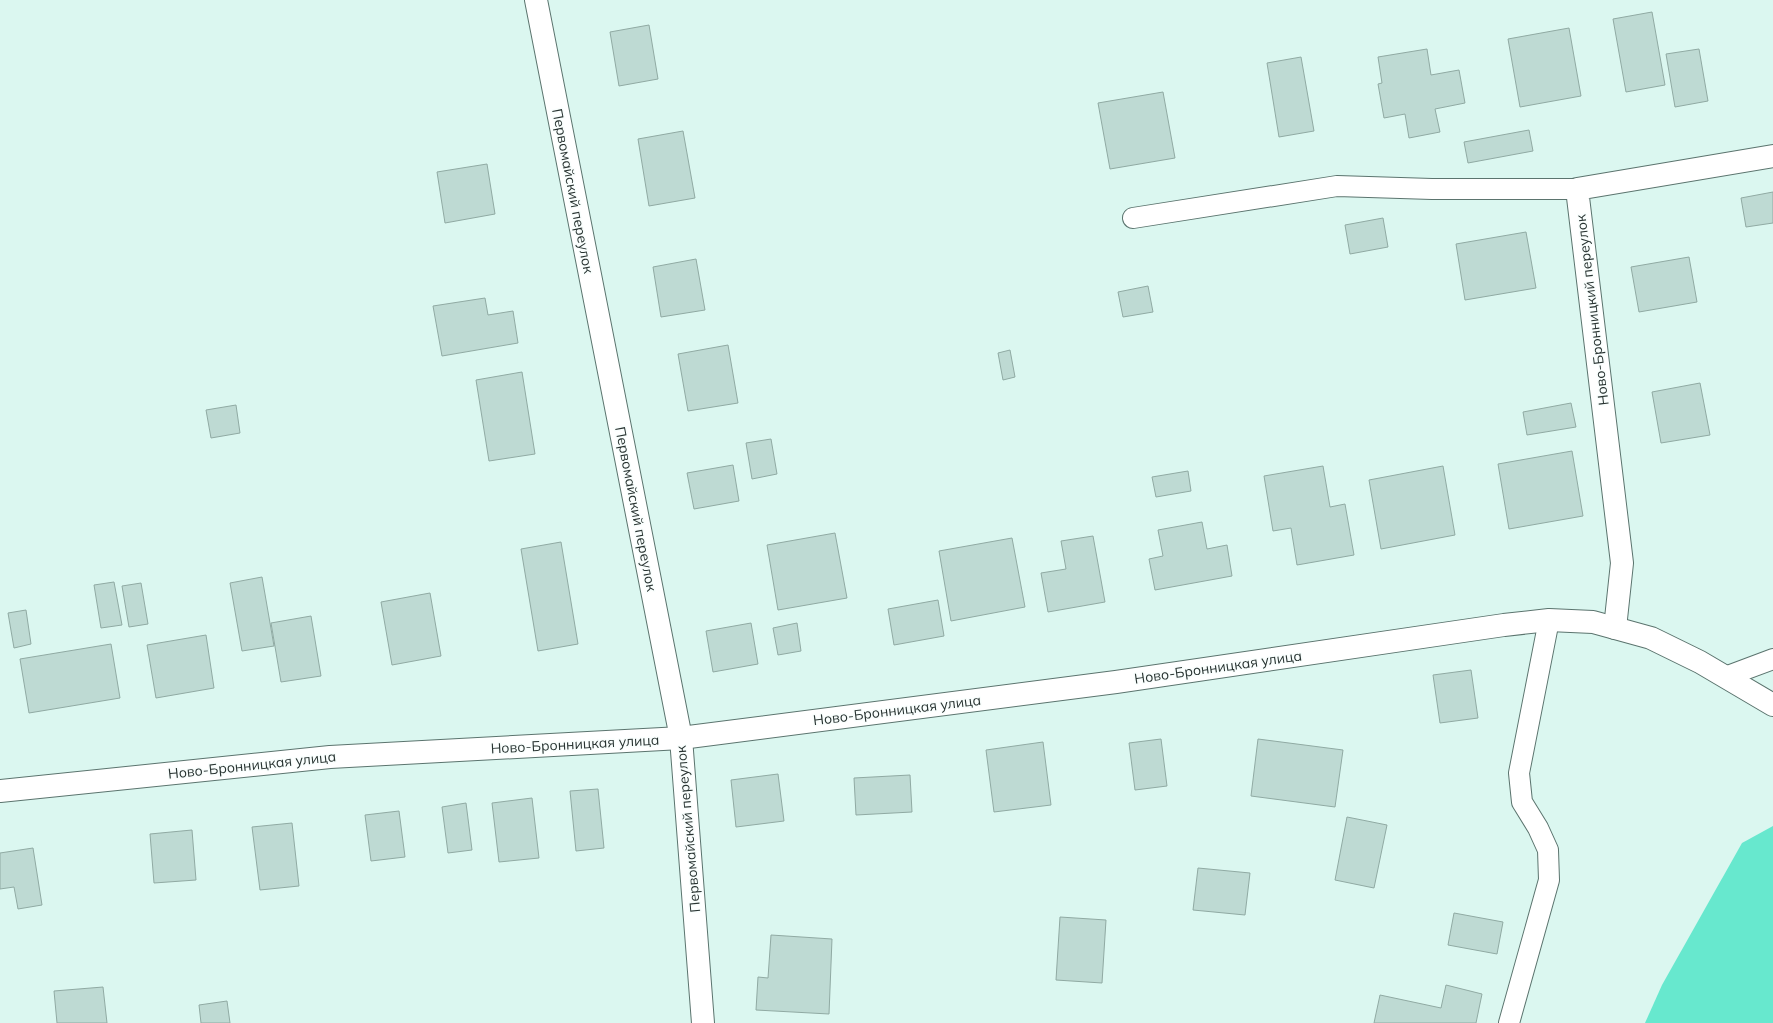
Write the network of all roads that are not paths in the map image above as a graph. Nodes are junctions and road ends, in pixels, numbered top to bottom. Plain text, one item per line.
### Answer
1 (536, 0) edge
2 (1773, 156) edge
3 (1577, 189) junction
4 (1133, 218) dead end
5 (1548, 620) junction
6 (1615, 628) junction
7 (1773, 659) edge
8 (1725, 677) junction
9 (1773, 705) edge
10 (681, 738) junction
11 (0, 791) edge
12 (703, 1023) edge
13 (1509, 1023) edge

1 - 10 street, Первомайский переулок
2 - 3 street
3 - 4 lane
3 - 6 street, Ново-Бронницкий переулок
5 - 6 street, Ново-Бронницкая улица
5 - 10 street, Ново-Бронницкая улица
5 - 13 lane
6 - 8 street, Ново-Бронницкая улица
7 - 8 lane
8 - 9 street, Ново-Бронницкая улица
10 - 11 street, Ново-Бронницкая улица
10 - 12 street, Первомайский переулок

